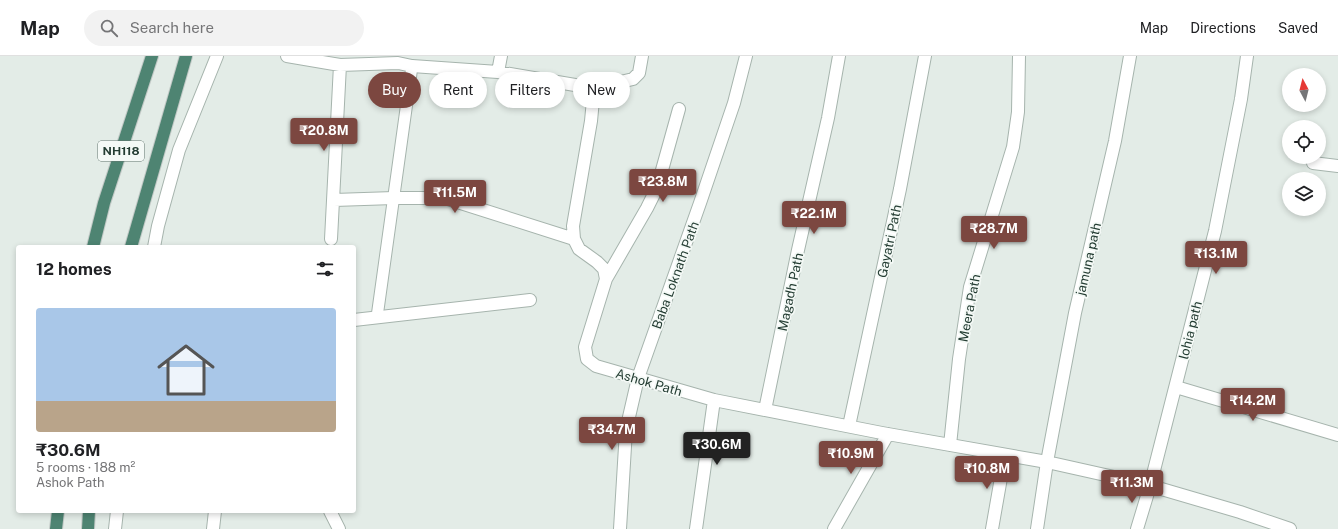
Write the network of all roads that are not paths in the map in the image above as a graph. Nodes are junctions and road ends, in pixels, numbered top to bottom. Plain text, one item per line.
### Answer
1 (152, 56) edge
2 (186, 56) edge
3 (217, 56) edge
4 (287, 56) edge
5 (501, 56) edge
6 (642, 56) edge
7 (746, 56) edge
8 (839, 56) edge
9 (926, 56) edge
10 (1019, 56) edge
11 (1130, 56) edge
12 (1247, 56) edge
13 (399, 60) edge
14 (340, 65) junction
15 (412, 66) junction
16 (498, 72) joint
17 (630, 80) edge
18 (592, 108) edge
19 (679, 109) dead end
20 (1321, 164) edge
21 (1338, 166) edge
22 (394, 198) junction
23 (334, 200) junction
24 (331, 239) dead end
25 (574, 239) junction
26 (94, 245) edge
27 (132, 245) edge
28 (154, 245) edge
29 (606, 279) junction
30 (530, 300) dead end
31 (377, 317) junction
32 (356, 320) edge
33 (638, 378) junction
34 (1176, 386) junction
35 (714, 400) junction
36 (765, 410) junction
37 (849, 426) junction
38 (888, 434) junction
39 (1338, 435) edge
40 (950, 445) junction
41 (1005, 455) junction
42 (1048, 462) junction
43 (1150, 486) junction
44 (58, 513) edge
45 (89, 513) edge
46 (117, 513) edge
47 (215, 513) edge
48 (331, 513) edge
49 (56, 529) edge
50 (88, 529) edge
51 (115, 529) edge
52 (213, 529) edge
53 (339, 529) edge
54 (620, 529) edge
55 (696, 529) edge
56 (834, 529) edge
57 (992, 529) edge
58 (1037, 529) edge
59 (1137, 529) edge
60 (1290, 529) edge

1 - 26 highway, NH118
2 - 27 highway, NH118
3 - 28 street
4 - 14 street
5 - 16 street
6 - 17 street
7 - 33 street, Baba Loknath Path
8 - 36 street, Magadh Path
9 - 37 street, Gayatri Path
10 - 40 street, Meera Path
11 - 42 street, jamuna path
12 - 34 street, lohia path
13 - 14 street
13 - 15 street
14 - 23 street
15 - 16 street
15 - 22 lane
18 - 25 street
19 - 29 street, Ashok Path
20 - 21 street
22 - 23 street
22 - 25 street
22 - 31 lane
23 - 24 street
25 - 29 street
29 - 33 street, Ashok Path
30 - 31 street
31 - 32 street
33 - 35 street, Ashok Path
33 - 54 street, Baba Loknath Path
34 - 39 street
34 - 43 street, lohia path
35 - 36 street, Ashok Path
35 - 55 street
36 - 37 street, Ashok Path
37 - 38 street, Ashok Path
38 - 40 street, Ashok Path
38 - 56 street
40 - 41 street, Ashok Path
41 - 42 street, Ashok Path
41 - 57 street
42 - 43 street, Ashok Path
42 - 58 street, jamuna path
43 - 59 street, lohia path
43 - 60 street, Ashok Path
44 - 49 highway
45 - 50 highway
46 - 51 street
47 - 52 street
48 - 53 street

